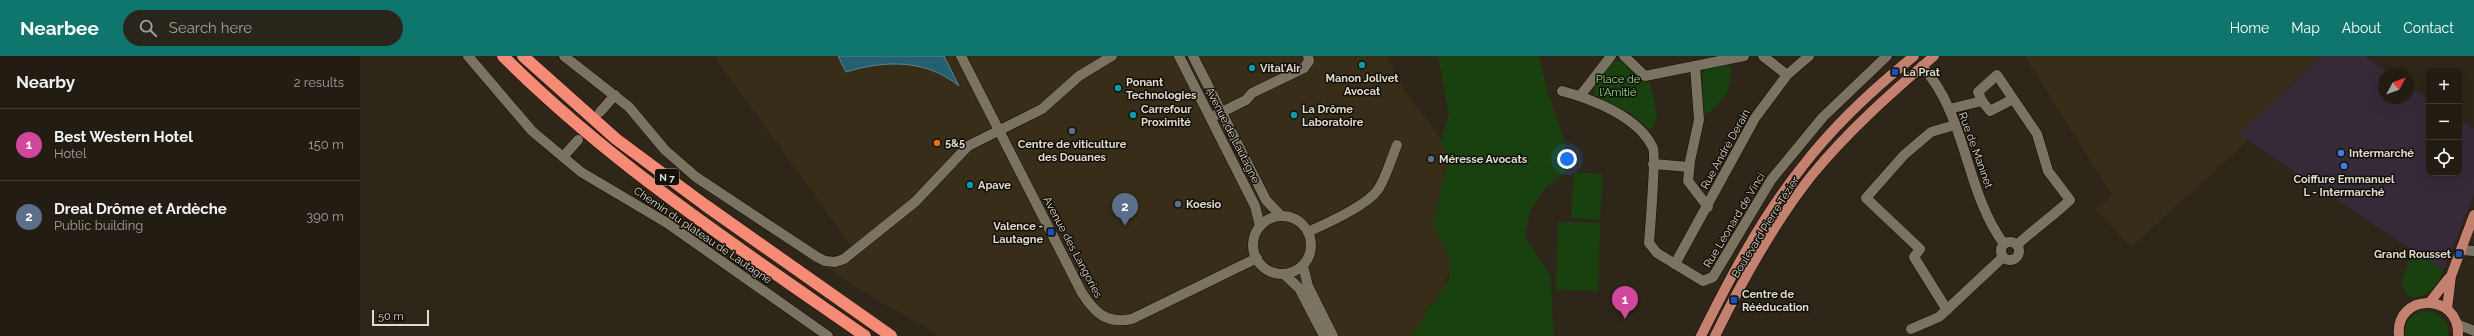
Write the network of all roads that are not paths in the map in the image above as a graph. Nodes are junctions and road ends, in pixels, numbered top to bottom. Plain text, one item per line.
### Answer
1 (468, 56) edge
2 (503, 56) edge
3 (523, 56) edge
4 (564, 56) edge
5 (961, 56) edge
6 (1112, 56) edge
7 (1179, 56) edge
8 (1193, 56) edge
9 (1308, 56) edge
10 (1611, 56) edge
11 (1624, 56) edge
12 (1744, 56) edge
13 (1763, 56) edge
14 (1810, 56) edge
15 (1887, 56) edge
16 (1914, 56) edge
17 (1934, 56) edge
18 (1695, 66) junction
19 (1922, 66) junction
20 (1787, 75) junction
21 (1562, 91) dead end
22 (615, 95) junction
23 (1580, 96) junction
24 (2013, 99) junction
25 (1982, 101) junction
26 (1949, 109) junction
27 (600, 112) dead end
28 (1221, 112) junction
29 (1210, 118) junction
30 (1955, 125) junction
31 (999, 131) junction
32 (578, 140) dead end
33 (1397, 145) dead end
34 (563, 157) junction
35 (1653, 164) junction
36 (1689, 167) junction
37 (1708, 207) junction
38 (2474, 215) edge
39 (1281, 216) junction
40 (1260, 226) junction
41 (1308, 232) junction
42 (2004, 244) junction
43 (2017, 245) junction
44 (2461, 250) junction
45 (2474, 251) edge
46 (2003, 257) junction
47 (1257, 258) junction
48 (1675, 264) junction
49 (1303, 266) junction
50 (1284, 274) junction
51 (2451, 276) junction
52 (2430, 302) junction
53 (2447, 309) junction
54 (1947, 310) junction
55 (2457, 324) junction
56 (1912, 329) dead end
57 (2474, 331) edge
58 (828, 336) edge
59 (865, 336) edge
60 (891, 336) edge
61 (1324, 336) edge
62 (1333, 336) edge
63 (1701, 336) edge
64 (1714, 336) edge
65 (2399, 336) edge
66 (2458, 336) edge

1 - 34 street, Chemin du plateau de Lautagne
2 - 59 highway, N 7
3 - 60 highway, N 7
4 - 22 street
5 - 31 street, Avenue des Langories
6 - 31 street
7 - 29 street, Avenue de Lautagne
8 - 28 street, Avenue de Lautagne
9 - 28 street
10 - 23 street
11 - 18 street
12 - 18 street
13 - 20 street
14 - 20 street, Rue André Derain
15 - 48 street, Rue Léonard de Vinci
16 - 63 main road, Boulevard Pierre Tézier
17 - 19 main road, Boulevard Pierre Tézier
18 - 36 street
19 - 26 street, Rue de Maninet
19 - 64 main road, Boulevard Pierre Tézier
20 - 37 street, Rue André Derain
21 - 23 street, Rue Léonard de Vinci
22 - 27 street
22 - 31 street
23 - 35 street, Rue Léonard de Vinci
24 - 25 street
24 - 25 street
24 - 43 street
25 - 26 street
26 - 30 street, Rue de Maninet
28 - 29 street
28 - 39 street, Avenue de Lautagne
29 - 40 street, Avenue de Lautagne
30 - 42 street, Rue de Maninet
30 - 54 street
31 - 47 street, Avenue des Langories
32 - 34 street
33 - 41 street
34 - 58 street, Chemin du plateau de Lautagne
35 - 36 street
35 - 48 street, Rue Léonard de Vinci
36 - 37 street
37 - 48 street, Rue André Derain
38 - 44 main road
39 - 40 street
39 - 41 street
40 - 47 street
41 - 49 street
42 - 43 street
42 - 46 street
43 - 46 street
44 - 45 street
44 - 51 main road
46 - 54 street
47 - 50 street
49 - 50 street
49 - 62 street
50 - 61 street
51 - 52 main road
51 - 53 main road
52 - 53 main road
52 - 65 main road
53 - 55 main road
54 - 56 street
55 - 57 street
55 - 66 main road

